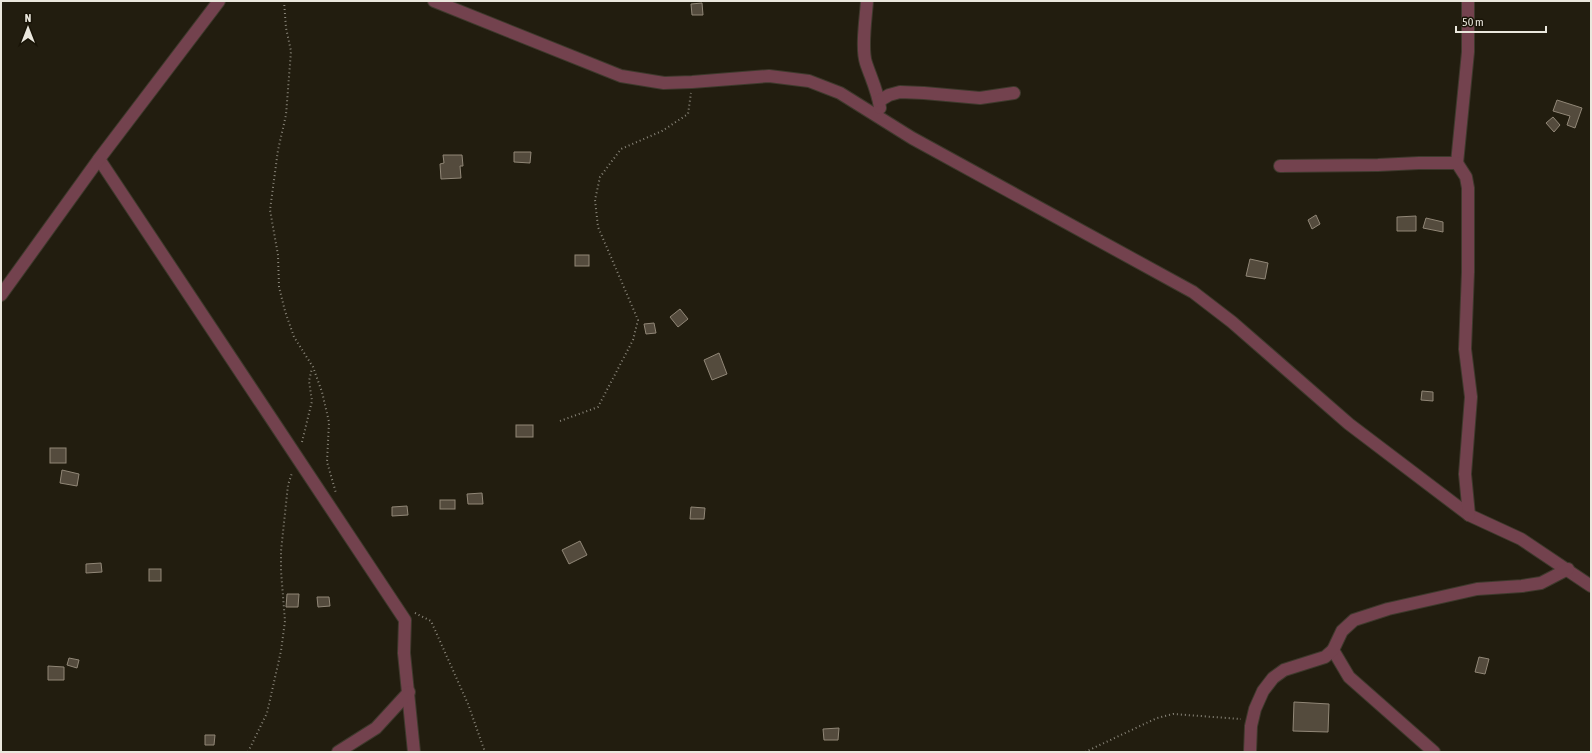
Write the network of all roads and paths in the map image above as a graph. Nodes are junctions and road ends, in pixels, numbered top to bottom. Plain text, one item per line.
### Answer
1 (219, 1) edge
2 (284, 1) edge
3 (434, 1) edge
4 (867, 1) edge
5 (1468, 1) edge
6 (692, 82) junction
7 (1014, 93) dead end
8 (879, 101) junction
9 (880, 117) junction
10 (99, 159) junction
11 (1458, 163) junction
12 (1280, 166) dead end
13 (1, 295) edge
14 (313, 367) junction
15 (560, 421) dead end
16 (298, 458) junction
17 (336, 493) dead end
18 (1469, 515) junction
19 (1568, 569) junction
20 (1591, 586) edge
21 (412, 612) dead end
22 (1333, 650) junction
23 (409, 692) junction
24 (1253, 720) junction
25 (248, 752) edge
26 (338, 752) edge
27 (414, 752) edge
28 (485, 752) edge
29 (1085, 752) edge
30 (1250, 752) edge
31 (1434, 752) edge

1 - 10 street
2 - 14 path
3 - 6 street
4 - 8 street
5 - 11 street
6 - 9 street
6 - 15 path
7 - 8 street
8 - 9 street
9 - 18 street
10 - 13 street
10 - 16 street
11 - 12 street
11 - 18 street
14 - 16 path
14 - 17 path
16 - 23 street
16 - 25 path
18 - 19 street
19 - 20 street
19 - 22 street
21 - 28 path
22 - 24 street
22 - 31 street
23 - 26 street
23 - 27 street
24 - 29 path
24 - 30 street

